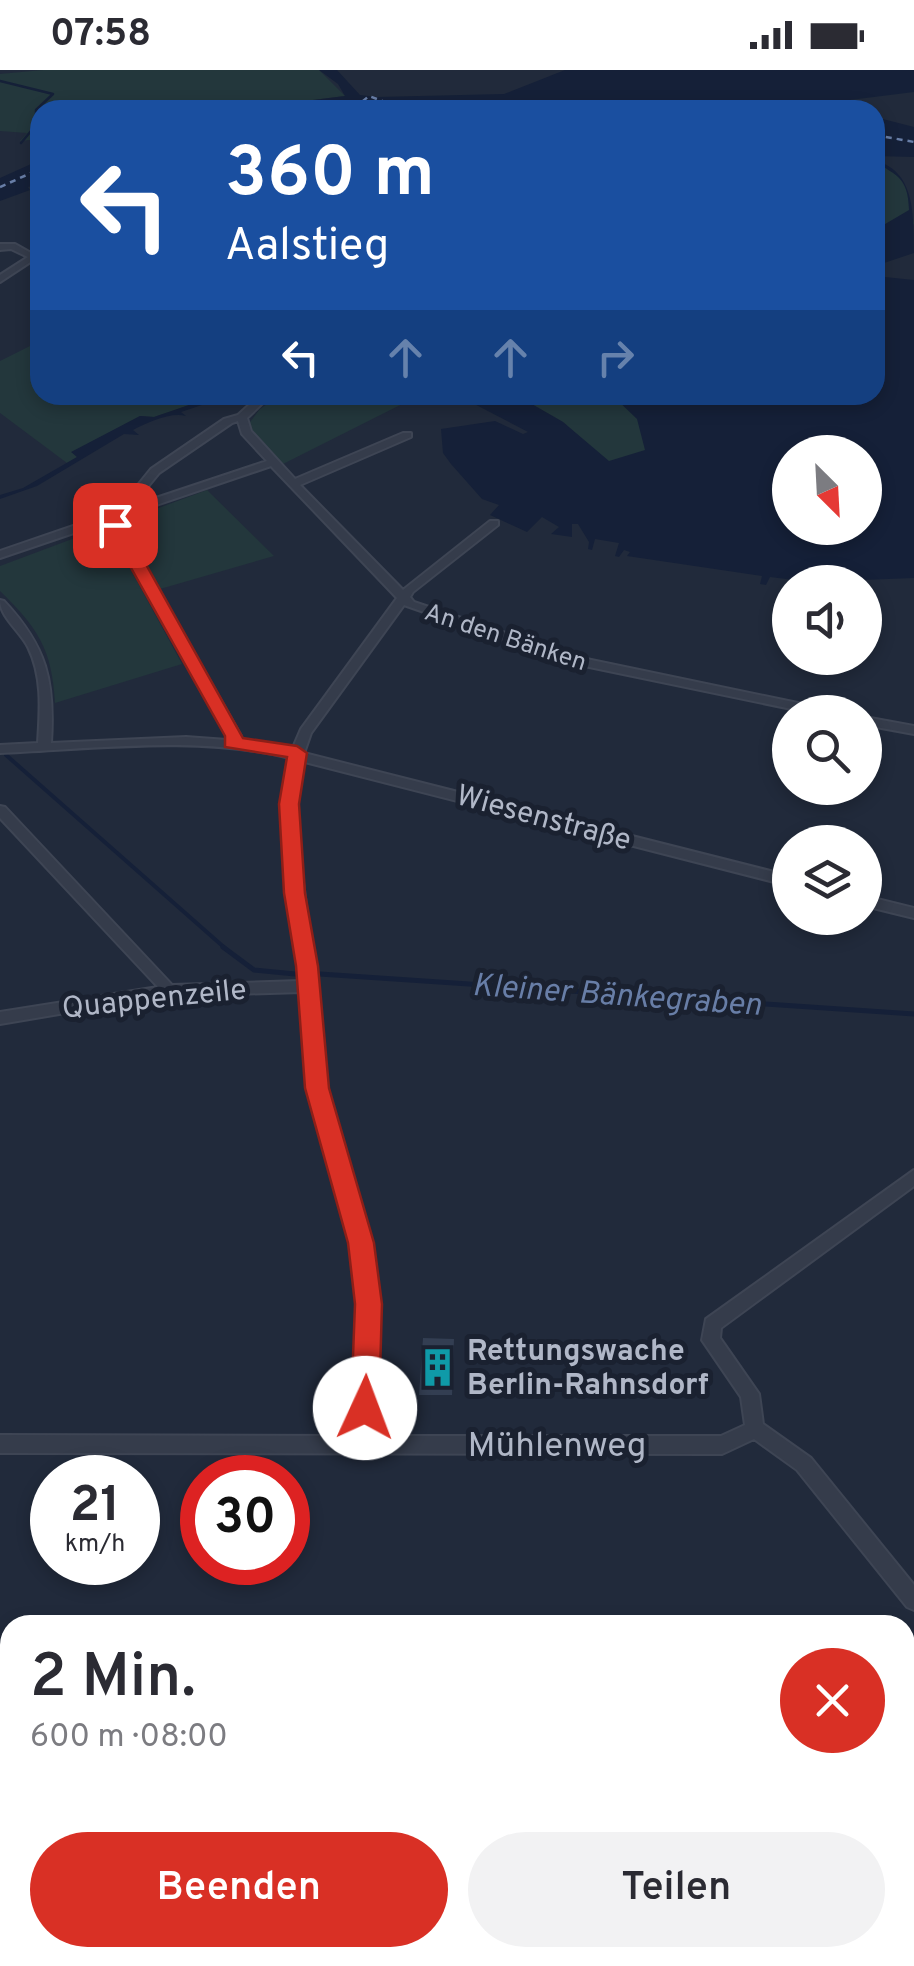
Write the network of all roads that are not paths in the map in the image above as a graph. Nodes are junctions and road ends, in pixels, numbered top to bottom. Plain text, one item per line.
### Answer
1 (0, 247) edge
2 (30, 254) edge
3 (30, 259) edge
4 (0, 278) edge
5 (255, 405) edge
6 (242, 417) junction
7 (407, 436) dead end
8 (274, 462) junction
9 (293, 484) junction
10 (136, 493) junction
11 (153, 502) junction
12 (118, 516) junction
13 (494, 523) dead end
14 (0, 555) edge
15 (0, 564) edge
16 (403, 598) junction
17 (0, 602) edge
18 (772, 702) edge
19 (882, 724) edge
20 (914, 730) edge
21 (232, 743) junction
22 (44, 745) junction
23 (0, 749) edge
24 (297, 753) junction
25 (0, 810) edge
26 (772, 877) edge
27 (882, 906) edge
28 (914, 914) edge
29 (308, 986) junction
30 (166, 991) junction
31 (0, 1018) edge
32 (914, 1177) edge
33 (756, 1430) junction
34 (364, 1443) junction
35 (0, 1444) edge
36 (914, 1600) edge

1 - 2 street
3 - 4 street
5 - 6 street
6 - 8 street, An den Bänken
6 - 10 street
7 - 9 street
8 - 9 street, An den Bänken
8 - 11 street
9 - 16 street, An den Bänken
10 - 11 street
10 - 12 street
11 - 12 street
12 - 14 street
12 - 15 street
12 - 21 street
13 - 16 street
16 - 18 street, An den Bänken
16 - 24 street
17 - 22 street
19 - 20 street
21 - 22 street, Wiesenstraße
21 - 24 street, Wiesenstraße
22 - 23 street, Wiesenstraße
24 - 26 street, Wiesenstraße
24 - 29 street
25 - 30 street
27 - 28 street
29 - 30 street, Quappenzeile
29 - 34 street
30 - 31 street, Quappenzeile
32 - 33 street
33 - 34 street, Mühlenweg
33 - 36 street
34 - 35 street, Mühlenweg

